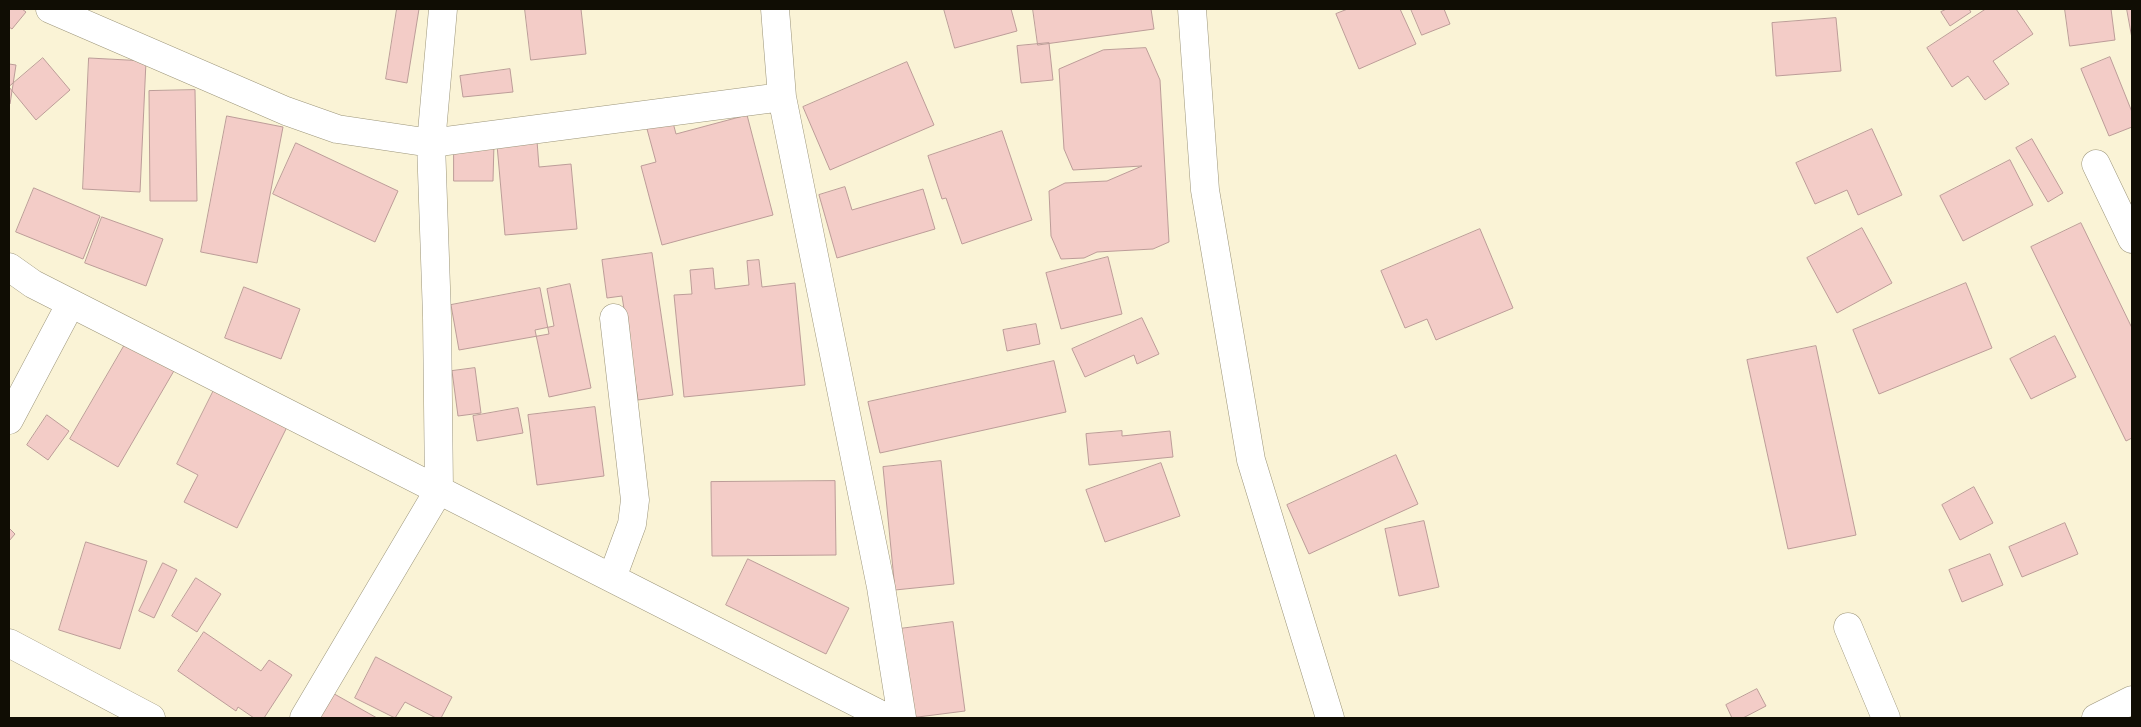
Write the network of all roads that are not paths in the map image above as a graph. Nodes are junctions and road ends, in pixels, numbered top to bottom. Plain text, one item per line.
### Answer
1 (50, 9) edge
2 (444, 9) edge
3 (775, 9) edge
4 (1192, 9) edge
5 (782, 97) junction
6 (431, 143) junction
7 (2096, 164) dead end
8 (2132, 239) edge
9 (9, 267) edge
10 (71, 303) junction
11 (614, 318) dead end
12 (9, 420) edge
13 (439, 490) junction
14 (612, 578) junction
15 (1848, 627) dead end
16 (9, 643) edge
17 (2132, 700) edge
18 (151, 718) edge
19 (304, 718) edge
20 (887, 718) edge
21 (902, 718) edge
22 (1330, 718) edge
23 (1886, 718) edge
24 (2096, 718) edge

1 - 6 main road
2 - 6 main road
3 - 5 main road
4 - 22 main road
5 - 6 main road
5 - 21 main road
6 - 13 main road
7 - 8 main road
9 - 10 main road
10 - 12 main road
10 - 13 main road
11 - 14 main road
13 - 14 main road
13 - 19 main road
14 - 20 main road
15 - 23 main road
16 - 18 main road
17 - 24 main road

